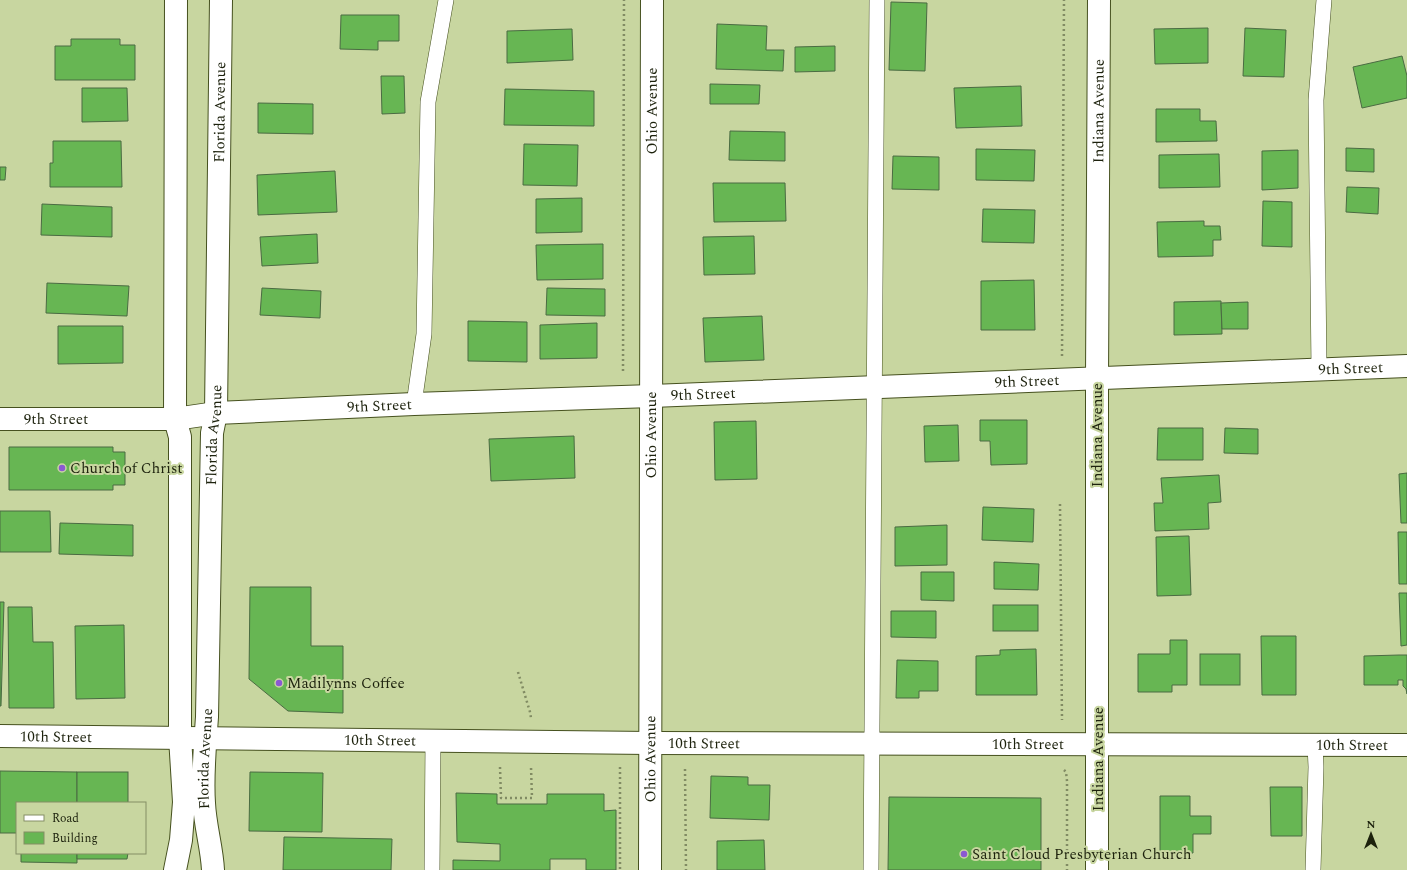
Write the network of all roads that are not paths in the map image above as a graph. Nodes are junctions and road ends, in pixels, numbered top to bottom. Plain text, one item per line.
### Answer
1 (176, 0) edge
2 (221, 0) edge
3 (446, 0) edge
4 (652, 0) edge
5 (877, 0) edge
6 (1099, 0) edge
7 (1324, 0) edge
8 (1407, 366) edge
9 (1319, 369) junction
10 (1097, 378) junction
11 (875, 387) junction
12 (652, 396) junction
13 (414, 404) junction
14 (216, 413) junction
15 (0, 419) edge
16 (175, 419) junction
17 (0, 736) edge
18 (180, 737) junction
19 (206, 739) junction
20 (432, 740) junction
21 (650, 743) junction
22 (872, 743) junction
23 (1098, 743) junction
24 (1315, 744) junction
25 (1407, 745) edge
26 (175, 870) edge
27 (213, 870) edge
28 (432, 870) edge
29 (650, 870) edge
30 (871, 870) edge
31 (1097, 870) edge
32 (1314, 870) edge

1 - 16 street, Florida Avenue
2 - 14 street, Florida Avenue
3 - 13 lane
4 - 12 street, Ohio Avenue
5 - 11 lane
6 - 10 street, Indiana Avenue
7 - 9 lane
8 - 9 street, 9th Street
9 - 10 street, 9th Street
10 - 11 street, 9th Street
10 - 23 street, Indiana Avenue
11 - 12 street, 9th Street
11 - 22 lane
12 - 13 street, 9th Street
12 - 21 street, Ohio Avenue
13 - 14 street, 9th Street
14 - 16 street, 9th Street
14 - 19 street, Florida Avenue
15 - 16 street, 9th Street
16 - 18 street, Florida Avenue
17 - 18 street, 10th Street
18 - 19 street, 10th Street
18 - 26 street, Florida Avenue
19 - 20 street, 10th Street
19 - 27 street, Florida Avenue
20 - 21 street, 10th Street
20 - 28 lane
21 - 22 street, 10th Street
21 - 29 street, Ohio Avenue
22 - 23 street, 10th Street
22 - 30 lane
23 - 24 street, 10th Street
23 - 31 street, Indiana Avenue
24 - 25 street, 10th Street
24 - 32 lane

